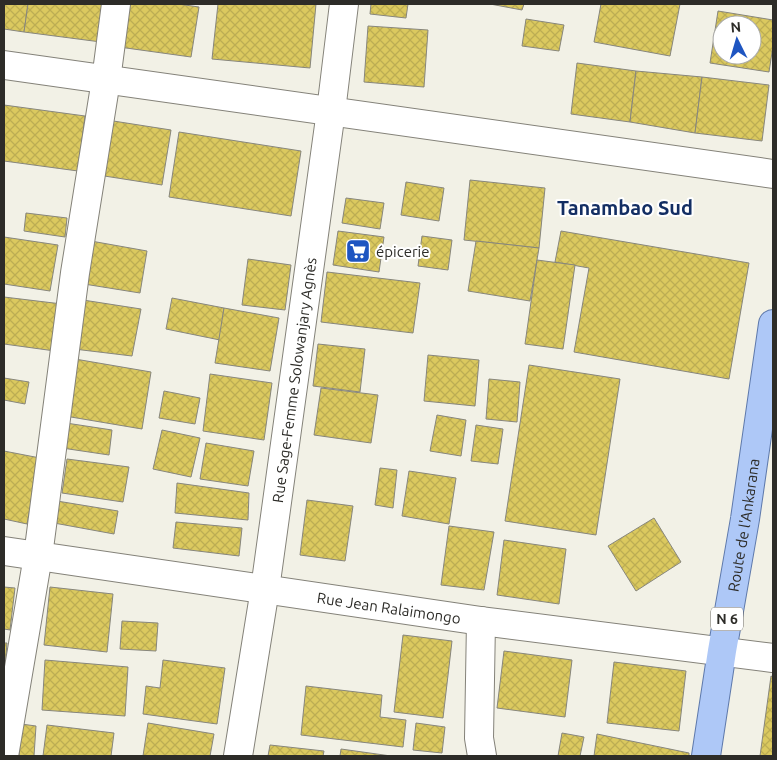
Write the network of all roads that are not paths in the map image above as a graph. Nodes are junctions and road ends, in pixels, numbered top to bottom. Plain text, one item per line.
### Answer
1 (116, 4) edge
2 (344, 4) edge
3 (4, 65) edge
4 (106, 80) junction
5 (331, 111) junction
6 (773, 174) edge
7 (773, 324) edge
8 (4, 551) edge
9 (38, 556) junction
10 (265, 589) junction
11 (482, 620) junction
12 (722, 651) junction
13 (773, 658) edge
14 (4, 756) edge
15 (238, 756) edge
16 (482, 756) edge
17 (706, 756) edge

1 - 4 street
2 - 5 street, Rue Sage-Femme Solowanjary Agnès
3 - 4 street
4 - 5 street
4 - 9 street
5 - 6 street
5 - 10 street, Rue Sage-Femme Solowanjary Agnès
7 - 12 main road, Route de l'Ankarana / N 6
8 - 9 street, Rue Jean Ralaimongo
9 - 10 street, Rue Jean Ralaimongo
9 - 14 street
10 - 11 street, Rue Jean Ralaimongo
10 - 15 street, Rue Sage-Femme Solowanjary Agnès
11 - 12 street, Rue Jean Ralaimongo
11 - 16 street
12 - 13 street, Rue Jean Ralaimongo
12 - 17 main road, Route de l'Ankarana / N 6

